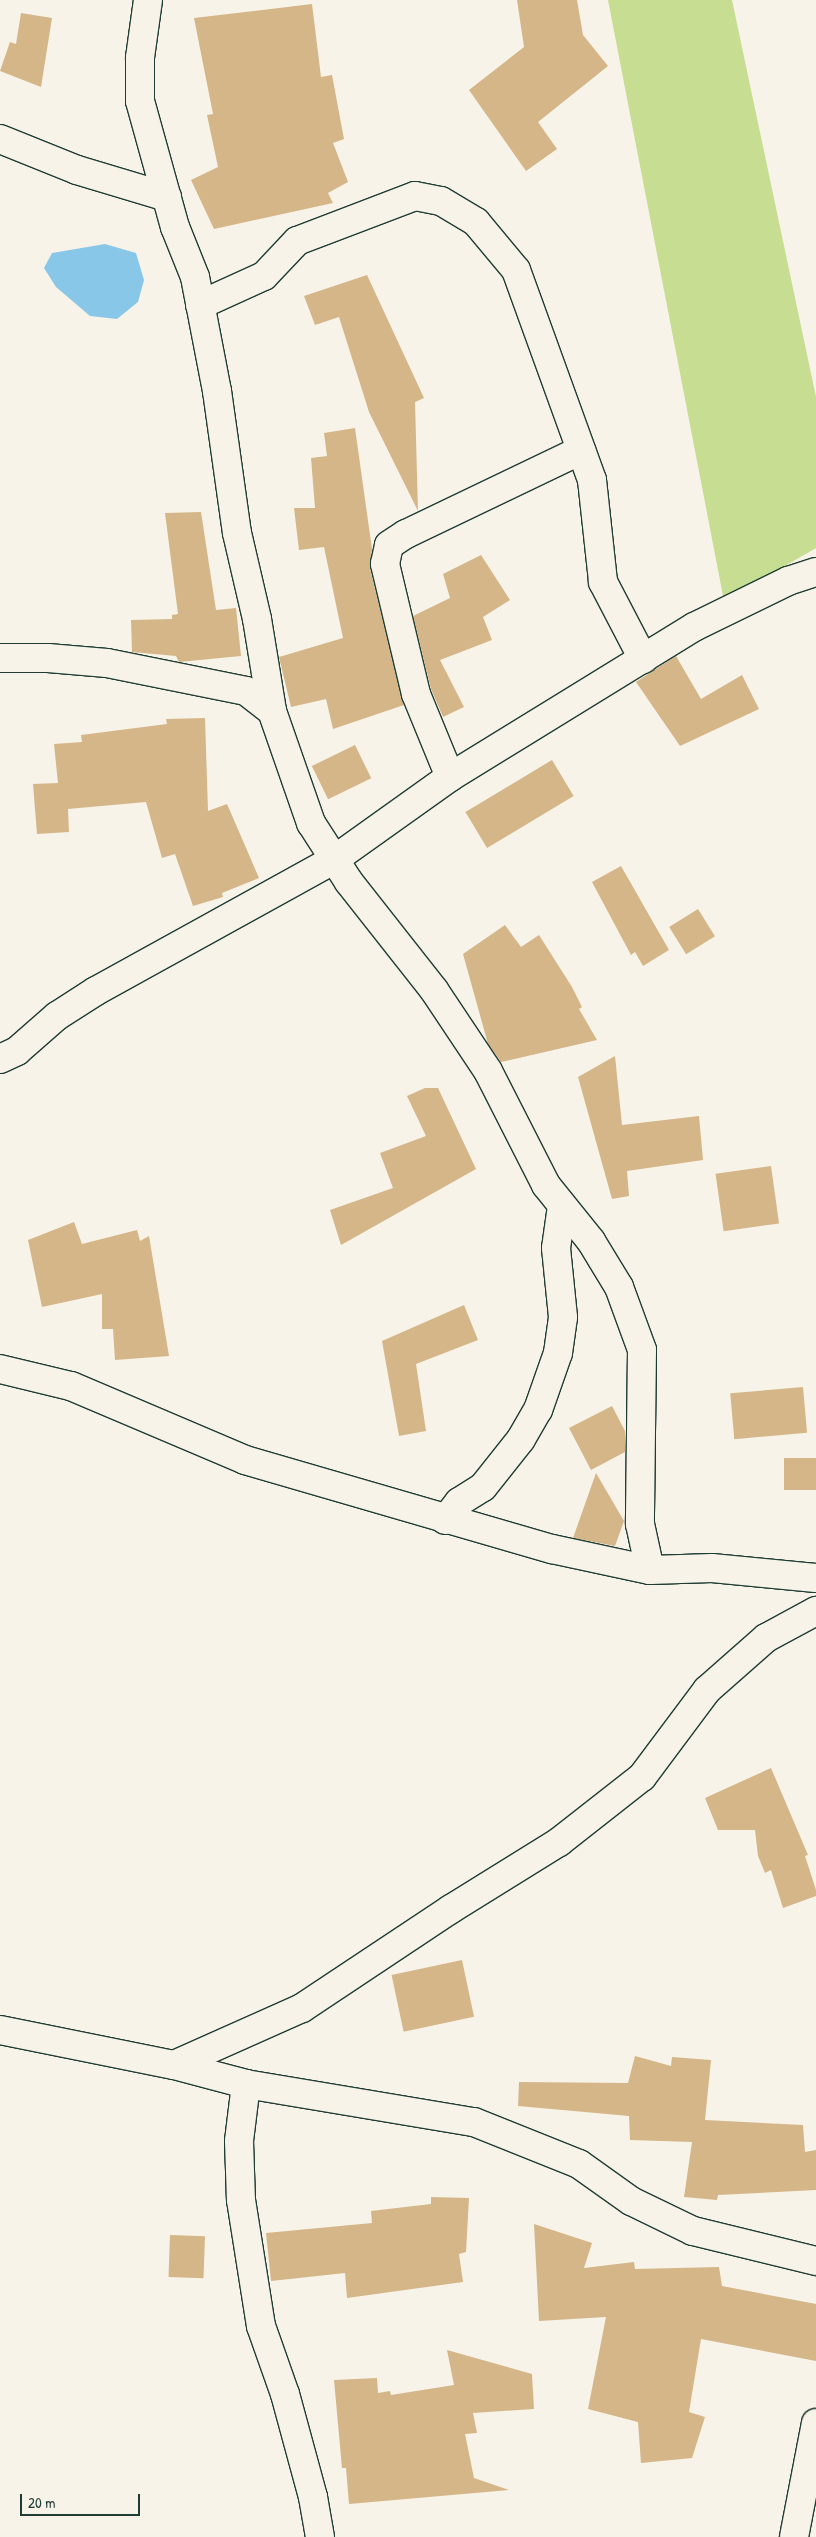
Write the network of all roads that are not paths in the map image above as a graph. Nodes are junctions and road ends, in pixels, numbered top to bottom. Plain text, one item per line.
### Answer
1 (148, 0) edge
2 (0, 139) edge
3 (167, 197) junction
4 (200, 305) junction
5 (581, 450) junction
6 (816, 572) edge
7 (0, 658) edge
8 (643, 659) junction
9 (272, 711) junction
10 (450, 777) junction
11 (335, 859) junction
12 (0, 1058) edge
13 (562, 1206) junction
14 (0, 1369) edge
15 (446, 1520) junction
16 (650, 1570) junction
17 (816, 1578) edge
18 (816, 1611) edge
19 (0, 2030) edge
20 (174, 2065) junction
21 (246, 2084) junction
22 (816, 2261) edge
23 (816, 2423) edge
24 (320, 2537) edge
25 (794, 2537) edge

1 - 3 street
2 - 3 street
3 - 4 street
4 - 5 street
4 - 9 street
5 - 8 street
5 - 10 street
6 - 8 street
7 - 9 street
8 - 10 street
9 - 11 street
10 - 11 street
11 - 12 street
11 - 13 street
13 - 15 street
13 - 16 street
14 - 15 street
15 - 16 street
16 - 17 street
18 - 20 street
19 - 20 street
20 - 21 street
21 - 22 street
21 - 24 street
23 - 25 street

